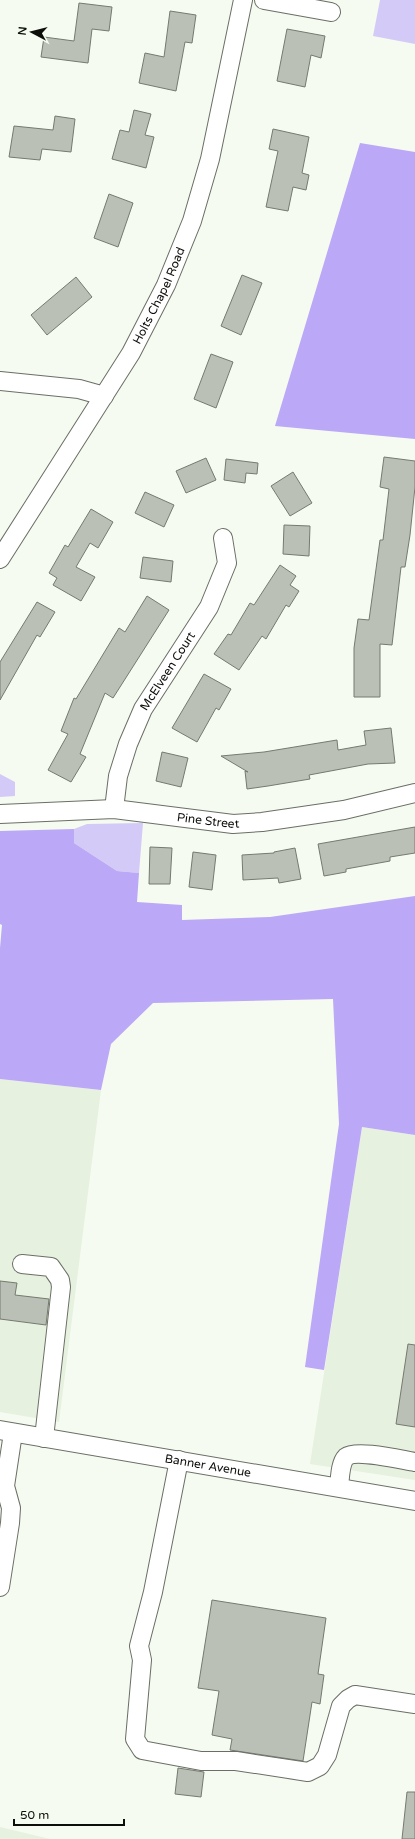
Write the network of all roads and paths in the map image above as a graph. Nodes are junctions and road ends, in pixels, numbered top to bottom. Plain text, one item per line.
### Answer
1 (243, 0) edge
2 (264, 0) edge
3 (331, 12) dead end
4 (0, 381) edge
5 (104, 396) junction
6 (223, 538) dead end
7 (0, 559) edge
8 (415, 793) edge
9 (114, 809) junction
10 (0, 814) edge
11 (22, 1264) dead end
12 (6, 1432) edge
13 (44, 1438) junction
14 (179, 1460) junction
15 (415, 1462) edge
16 (339, 1488) junction
17 (415, 1501) edge
18 (0, 1587) edge
19 (415, 1704) edge

1 - 5 street, Holts Chapel Road
2 - 3 street
4 - 5 street
5 - 7 street, Holts Chapel Road
6 - 9 street, McElveen Court
8 - 9 street, Pine Street
9 - 10 street, Pine Street
11 - 13 street
12 - 13 street, Banner Avenue
12 - 18 street
13 - 14 street, Banner Avenue
14 - 16 street, Banner Avenue
14 - 19 street
15 - 16 street
16 - 17 street, Banner Avenue

